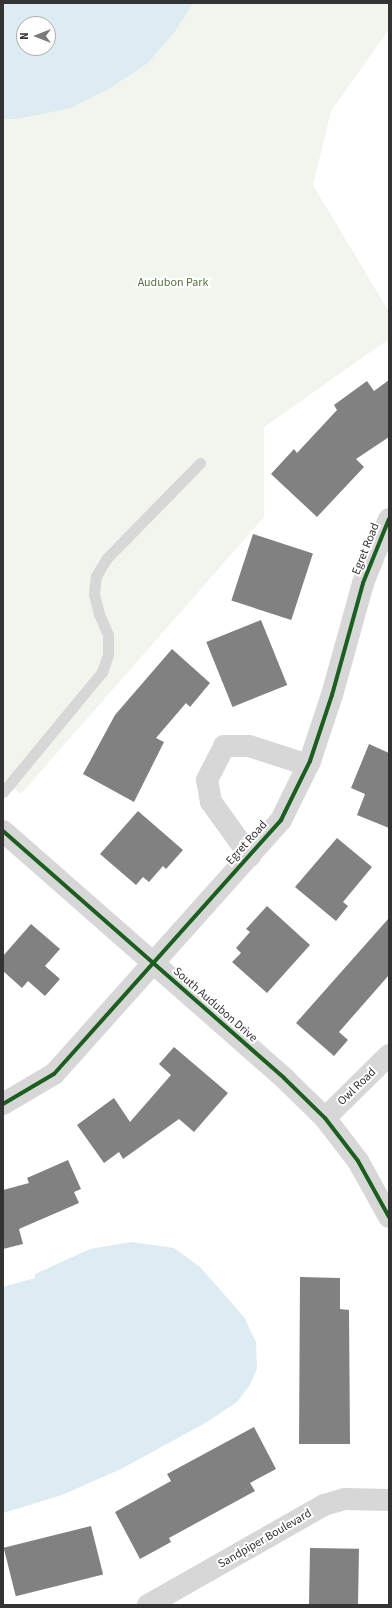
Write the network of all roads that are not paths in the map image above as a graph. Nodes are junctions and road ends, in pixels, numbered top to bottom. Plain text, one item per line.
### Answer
1 (200, 463) dead end
2 (389, 519) edge
3 (308, 765) junction
4 (3, 792) edge
5 (3, 831) edge
6 (250, 856) junction
7 (152, 964) junction
8 (389, 1055) edge
9 (3, 1104) edge
10 (325, 1118) junction
11 (389, 1217) edge
12 (389, 1500) edge
13 (148, 1605) edge

1 - 4 lane
2 - 3 street, Egret Road
3 - 6 street, Egret Road
3 - 6 street
5 - 7 street, South Audubon Drive
6 - 7 street, Egret Road
7 - 9 street, Egret Road
7 - 10 street, South Audubon Drive
8 - 10 street, Owl Road
10 - 11 street, South Audubon Drive
12 - 13 street, Sandpiper Boulevard

